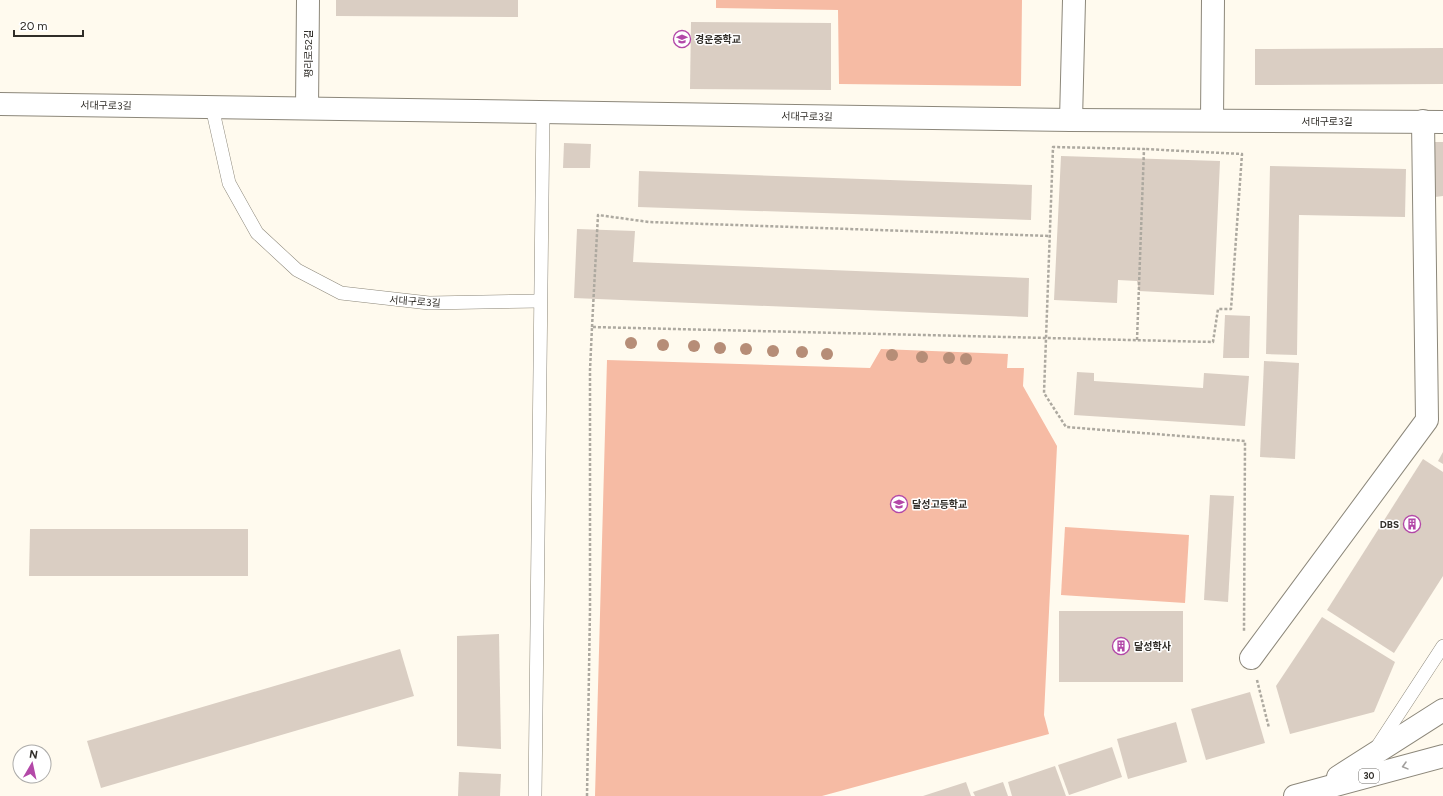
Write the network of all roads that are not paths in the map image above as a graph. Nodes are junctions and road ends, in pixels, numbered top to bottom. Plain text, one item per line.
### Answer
1 (308, 0) edge
2 (1074, 0) edge
3 (1213, 0) edge
4 (0, 104) edge
5 (212, 107) junction
6 (308, 108) junction
7 (543, 112) junction
8 (1071, 120) junction
9 (1212, 120) junction
10 (1433, 122) edge
11 (540, 301) junction
12 (1443, 646) edge
13 (1251, 658) road end
14 (1443, 710) edge
15 (1372, 755) junction
16 (1443, 756) edge
17 (1320, 789) junction
18 (535, 796) edge
19 (1295, 796) edge

1 - 6 street, 평리로52길
2 - 8 street
3 - 9 street
4 - 5 street, 서대구로3길
5 - 6 street, 서대구로3길
5 - 11 lane, 서대구로3길
6 - 7 street, 서대구로3길
7 - 8 street, 서대구로3길
7 - 11 lane
8 - 9 street, 서대구로3길
9 - 10 street, 서대구로3길
10 - 13 street
11 - 18 lane
12 - 15 lane
14 - 15 street
15 - 17 street
16 -> 17 street, 30
17 - 19 street, 30

